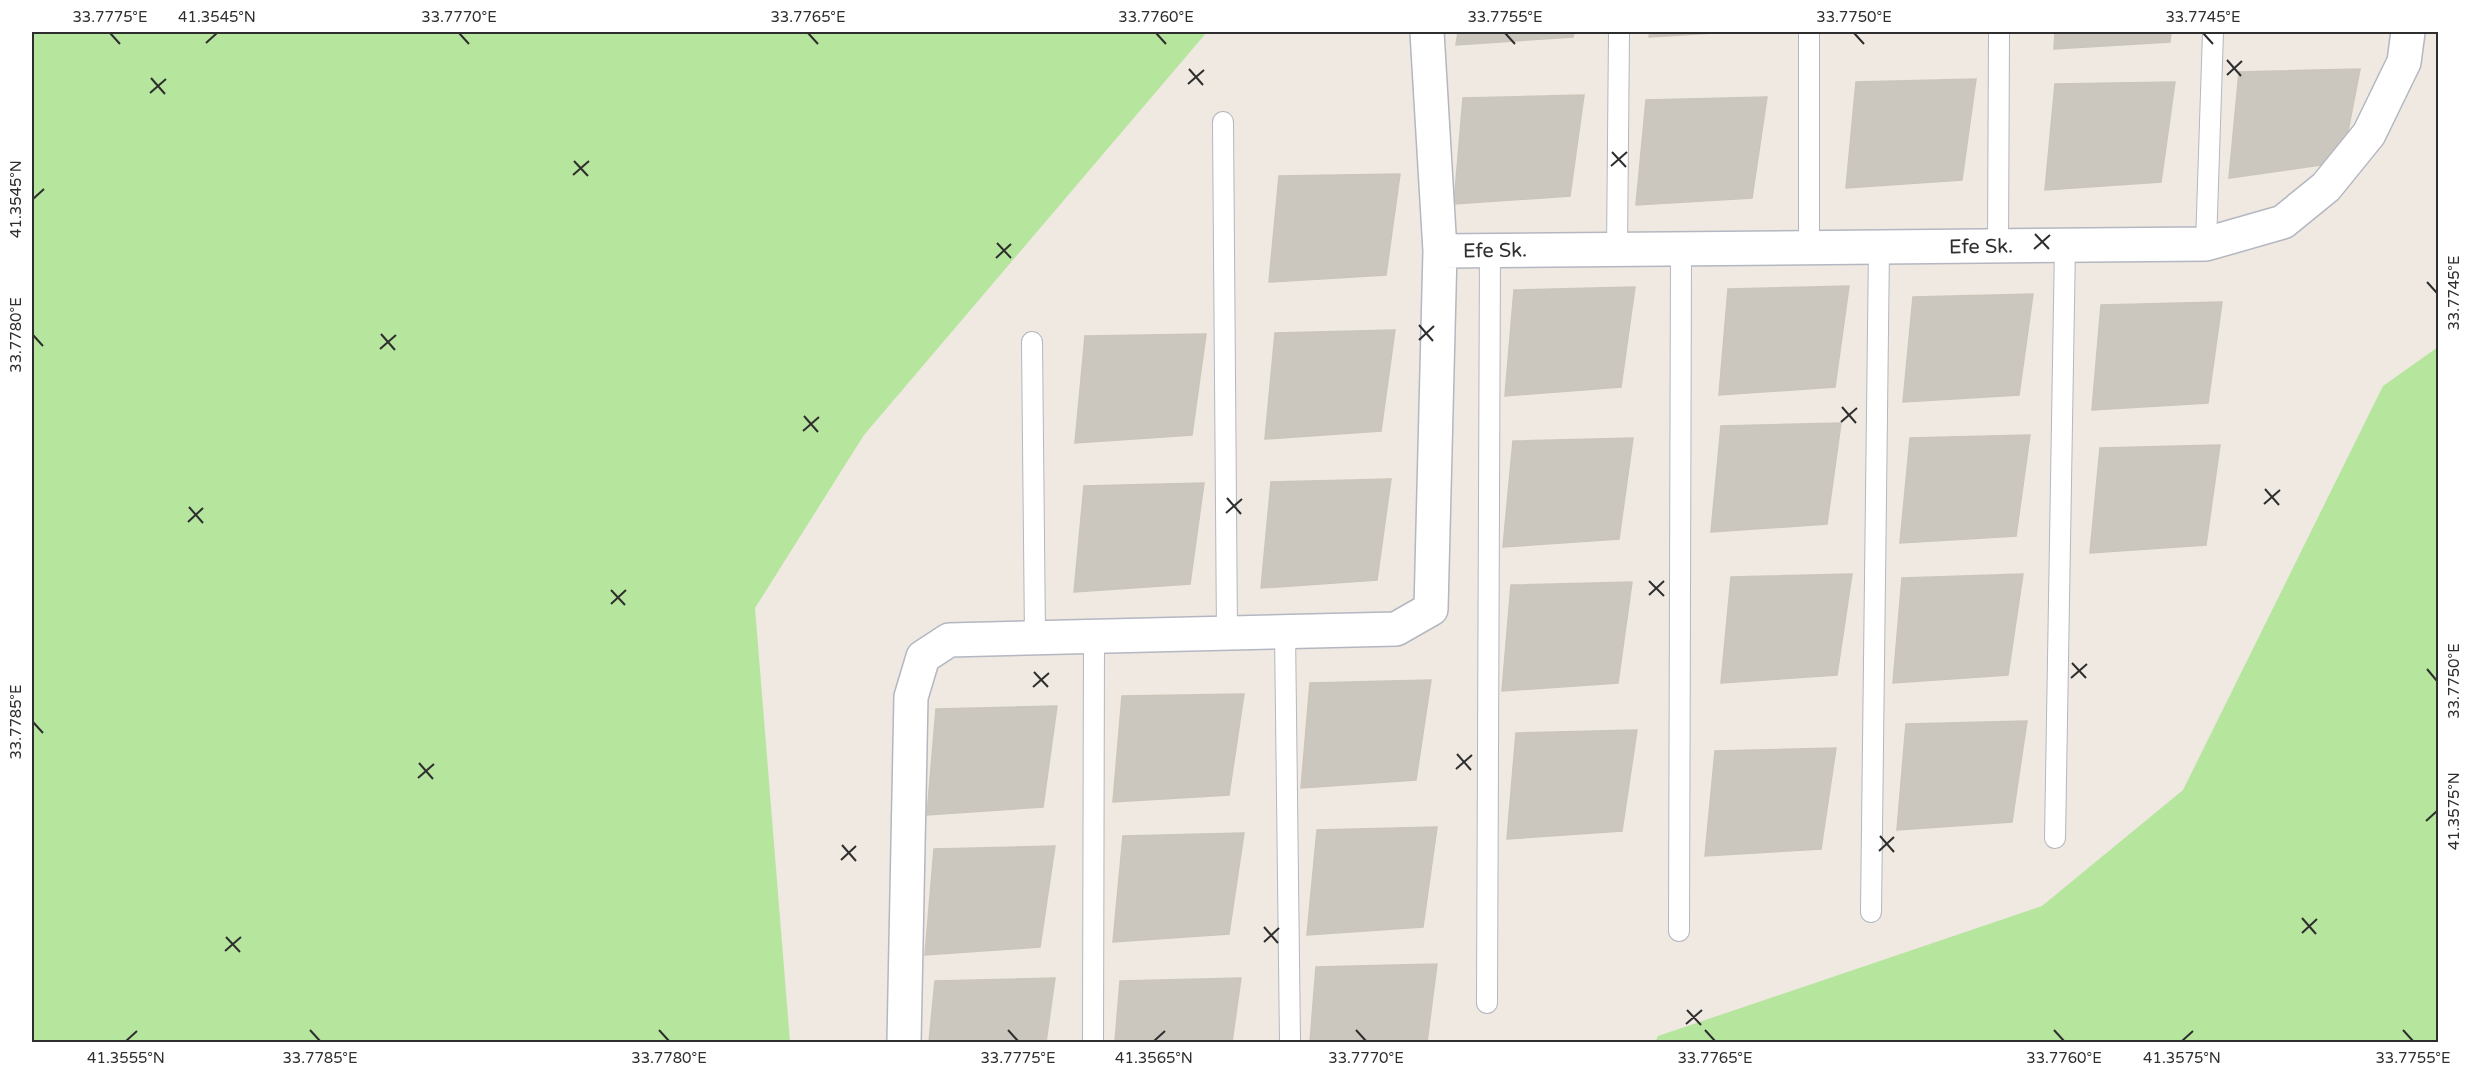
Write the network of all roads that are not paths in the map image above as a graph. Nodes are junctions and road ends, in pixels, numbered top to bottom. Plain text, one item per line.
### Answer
1 (1427, 32) edge
2 (1619, 32) edge
3 (1809, 32) edge
4 (1999, 32) edge
5 (2213, 32) edge
6 (2408, 32) edge
7 (1223, 122) dead end
8 (2206, 244) junction
9 (2065, 245) junction
10 (1998, 246) junction
11 (1809, 247) junction
12 (1879, 247) junction
13 (1681, 248) junction
14 (1617, 249) junction
15 (1490, 250) junction
16 (1440, 251) junction
17 (1032, 342) dead end
18 (1286, 632) junction
19 (1227, 634) junction
20 (1094, 637) junction
21 (1035, 638) junction
22 (2055, 838) dead end
23 (1871, 912) dead end
24 (1679, 931) dead end
25 (1487, 1003) dead end
26 (904, 1042) edge
27 (1093, 1042) edge
28 (1290, 1042) edge

1 - 16 street
2 - 14 lane
3 - 11 lane
4 - 10 lane
5 - 8 lane
6 - 8 street, Efe Sk.
7 - 19 lane
8 - 9 street, Efe Sk.
9 - 10 street, Efe Sk.
9 - 22 lane
10 - 12 street, Efe Sk.
11 - 12 street, Efe Sk.
11 - 13 street, Efe Sk.
12 - 23 lane
13 - 14 street, Efe Sk.
13 - 24 lane
14 - 15 street, Efe Sk.
15 - 16 street, Efe Sk.
15 - 25 lane
16 - 18 street
17 - 21 lane
18 - 19 street
18 - 28 lane
19 - 20 street
20 - 21 street
20 - 27 lane
21 - 26 street

